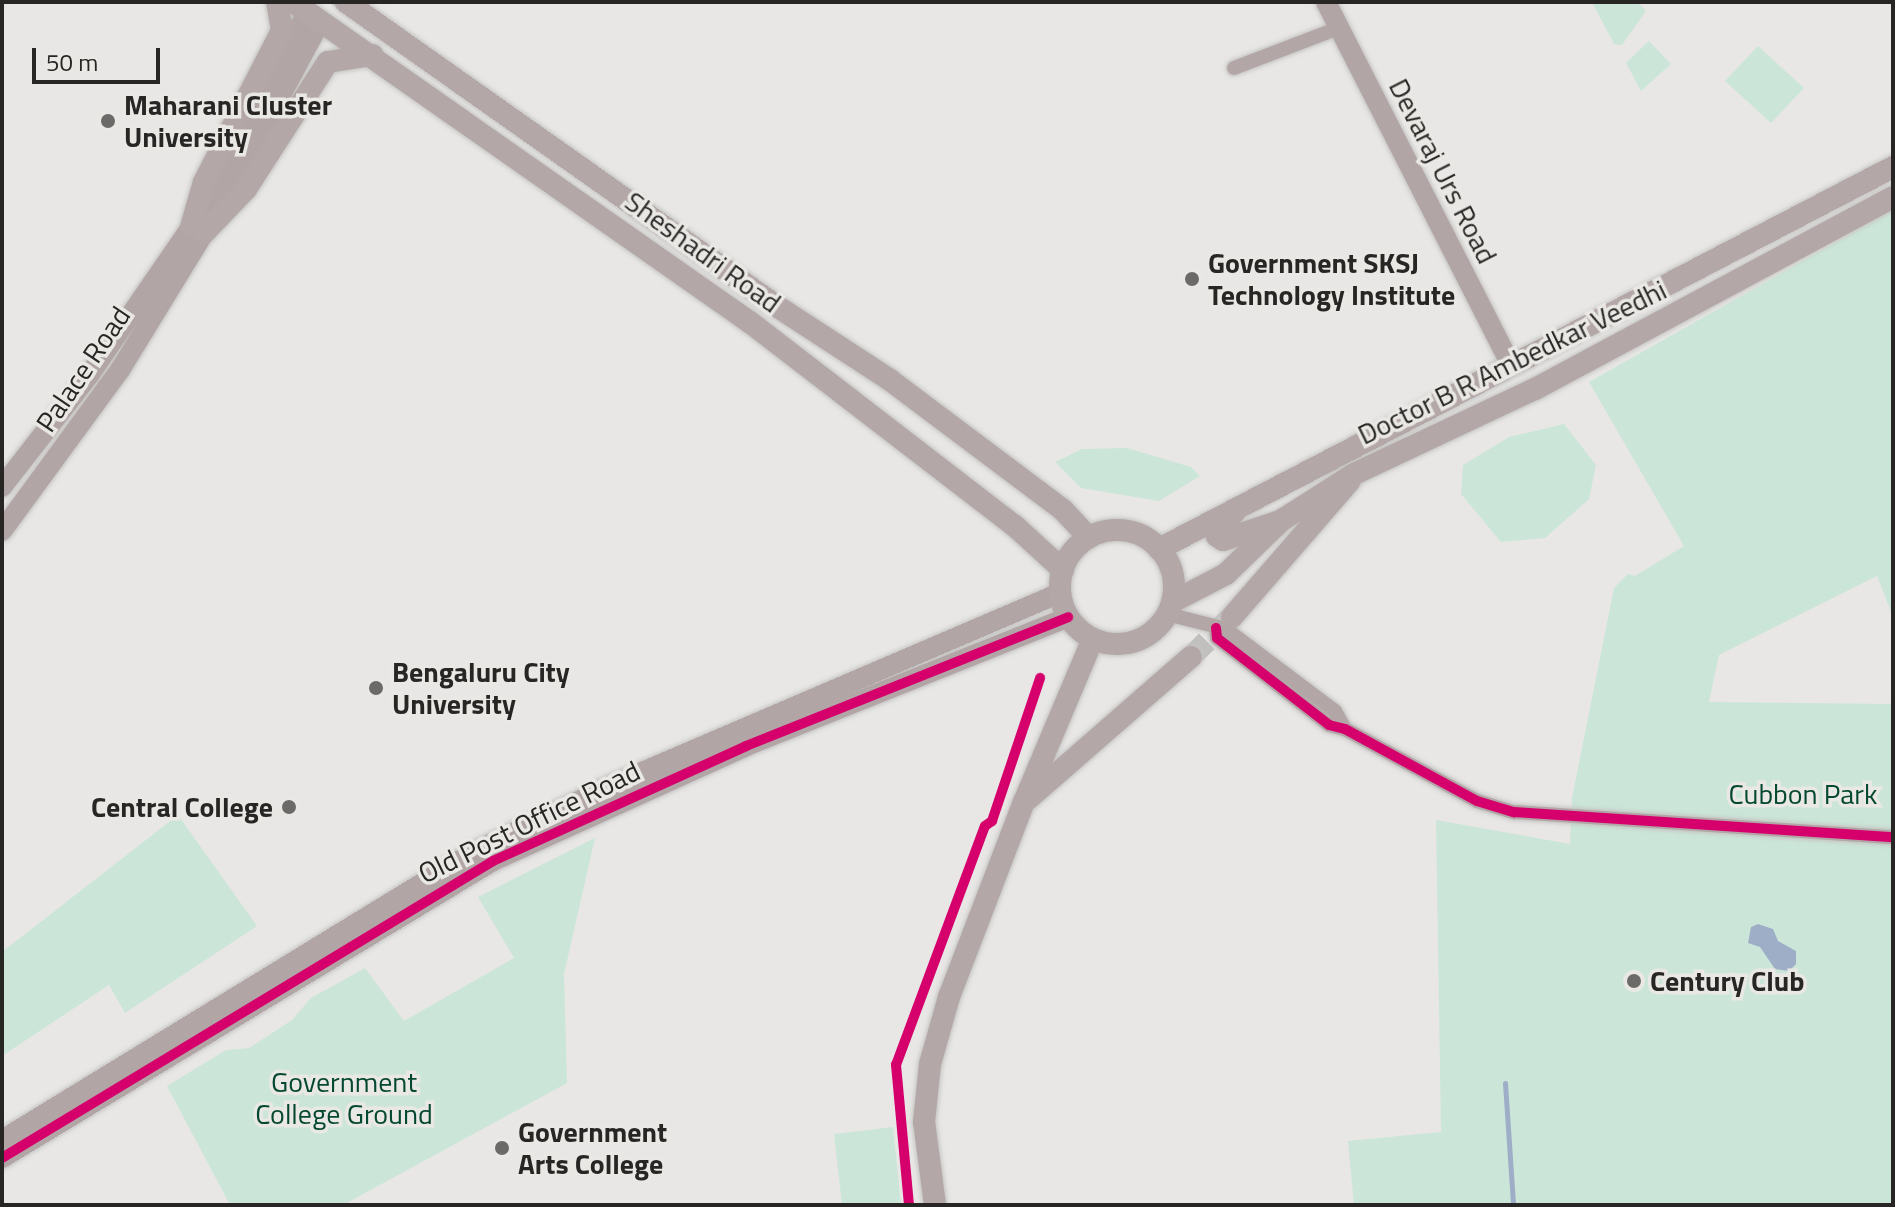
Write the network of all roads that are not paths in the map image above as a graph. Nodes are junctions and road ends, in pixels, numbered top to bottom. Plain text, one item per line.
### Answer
1 (277, 2) edge
2 (346, 2) edge
3 (375, 2) edge
4 (1326, 2) edge
5 (304, 18) edge
6 (381, 28) junction
7 (1339, 28) junction
8 (372, 55) junction
9 (1234, 68) dead end
10 (1893, 167) edge
11 (1893, 197) edge
12 (198, 230) junction
13 (1511, 365) junction
14 (1354, 474) junction
15 (2, 487) edge
16 (1234, 513) junction
17 (1282, 520) junction
18 (2, 531) edge
19 (1089, 538) junction
20 (1159, 549) junction
21 (1063, 570) junction
22 (1061, 593) junction
23 (1170, 608) junction
24 (1068, 617) junction
25 (1224, 622) junction
26 (1093, 639) junction
27 (1191, 657) tunnel mouth
28 (1024, 802) junction
29 (1893, 837) edge
30 (2, 1140) edge
31 (2, 1158) edge
32 (935, 1205) edge

1 - 12 main road
2 - 6 main road, Sheshadri Road
3 - 6 main road
4 - 7 street, Devaraj Urs Road
5 - 8 main road, Sheshadri Road
5 - 12 street
6 - 19 main road, Sheshadri Road
7 - 9 street
7 - 13 street, Devaraj Urs Road
8 - 12 main road
8 - 21 main road, Sheshadri Road
10 - 13 main road, Doctor B R Ambedkar Veedhi
11 - 14 main road, Doctor B R Ambedkar Veedhi
12 - 15 street, Palace Road
12 - 18 street, Palace Road
13 - 16 main road, Doctor B R Ambedkar Veedhi
14 - 17 main road, Doctor B R Ambedkar Veedhi
14 - 25 main road
16 - 17 main road
16 - 20 main road, Doctor B R Ambedkar Veedhi
17 - 23 main road, Doctor B R Ambedkar Veedhi
19 - 20 main road
19 - 21 main road
20 - 23 main road
21 - 22 main road
22 - 24 main road
22 - 30 street, Old Post Office Road
23 - 25 street
23 - 26 main road
24 - 26 main road
24 - 31 street, Old Post Office Road
25 - 29 street
26 - 28 main road
27 - 28 main road
28 - 32 main road

